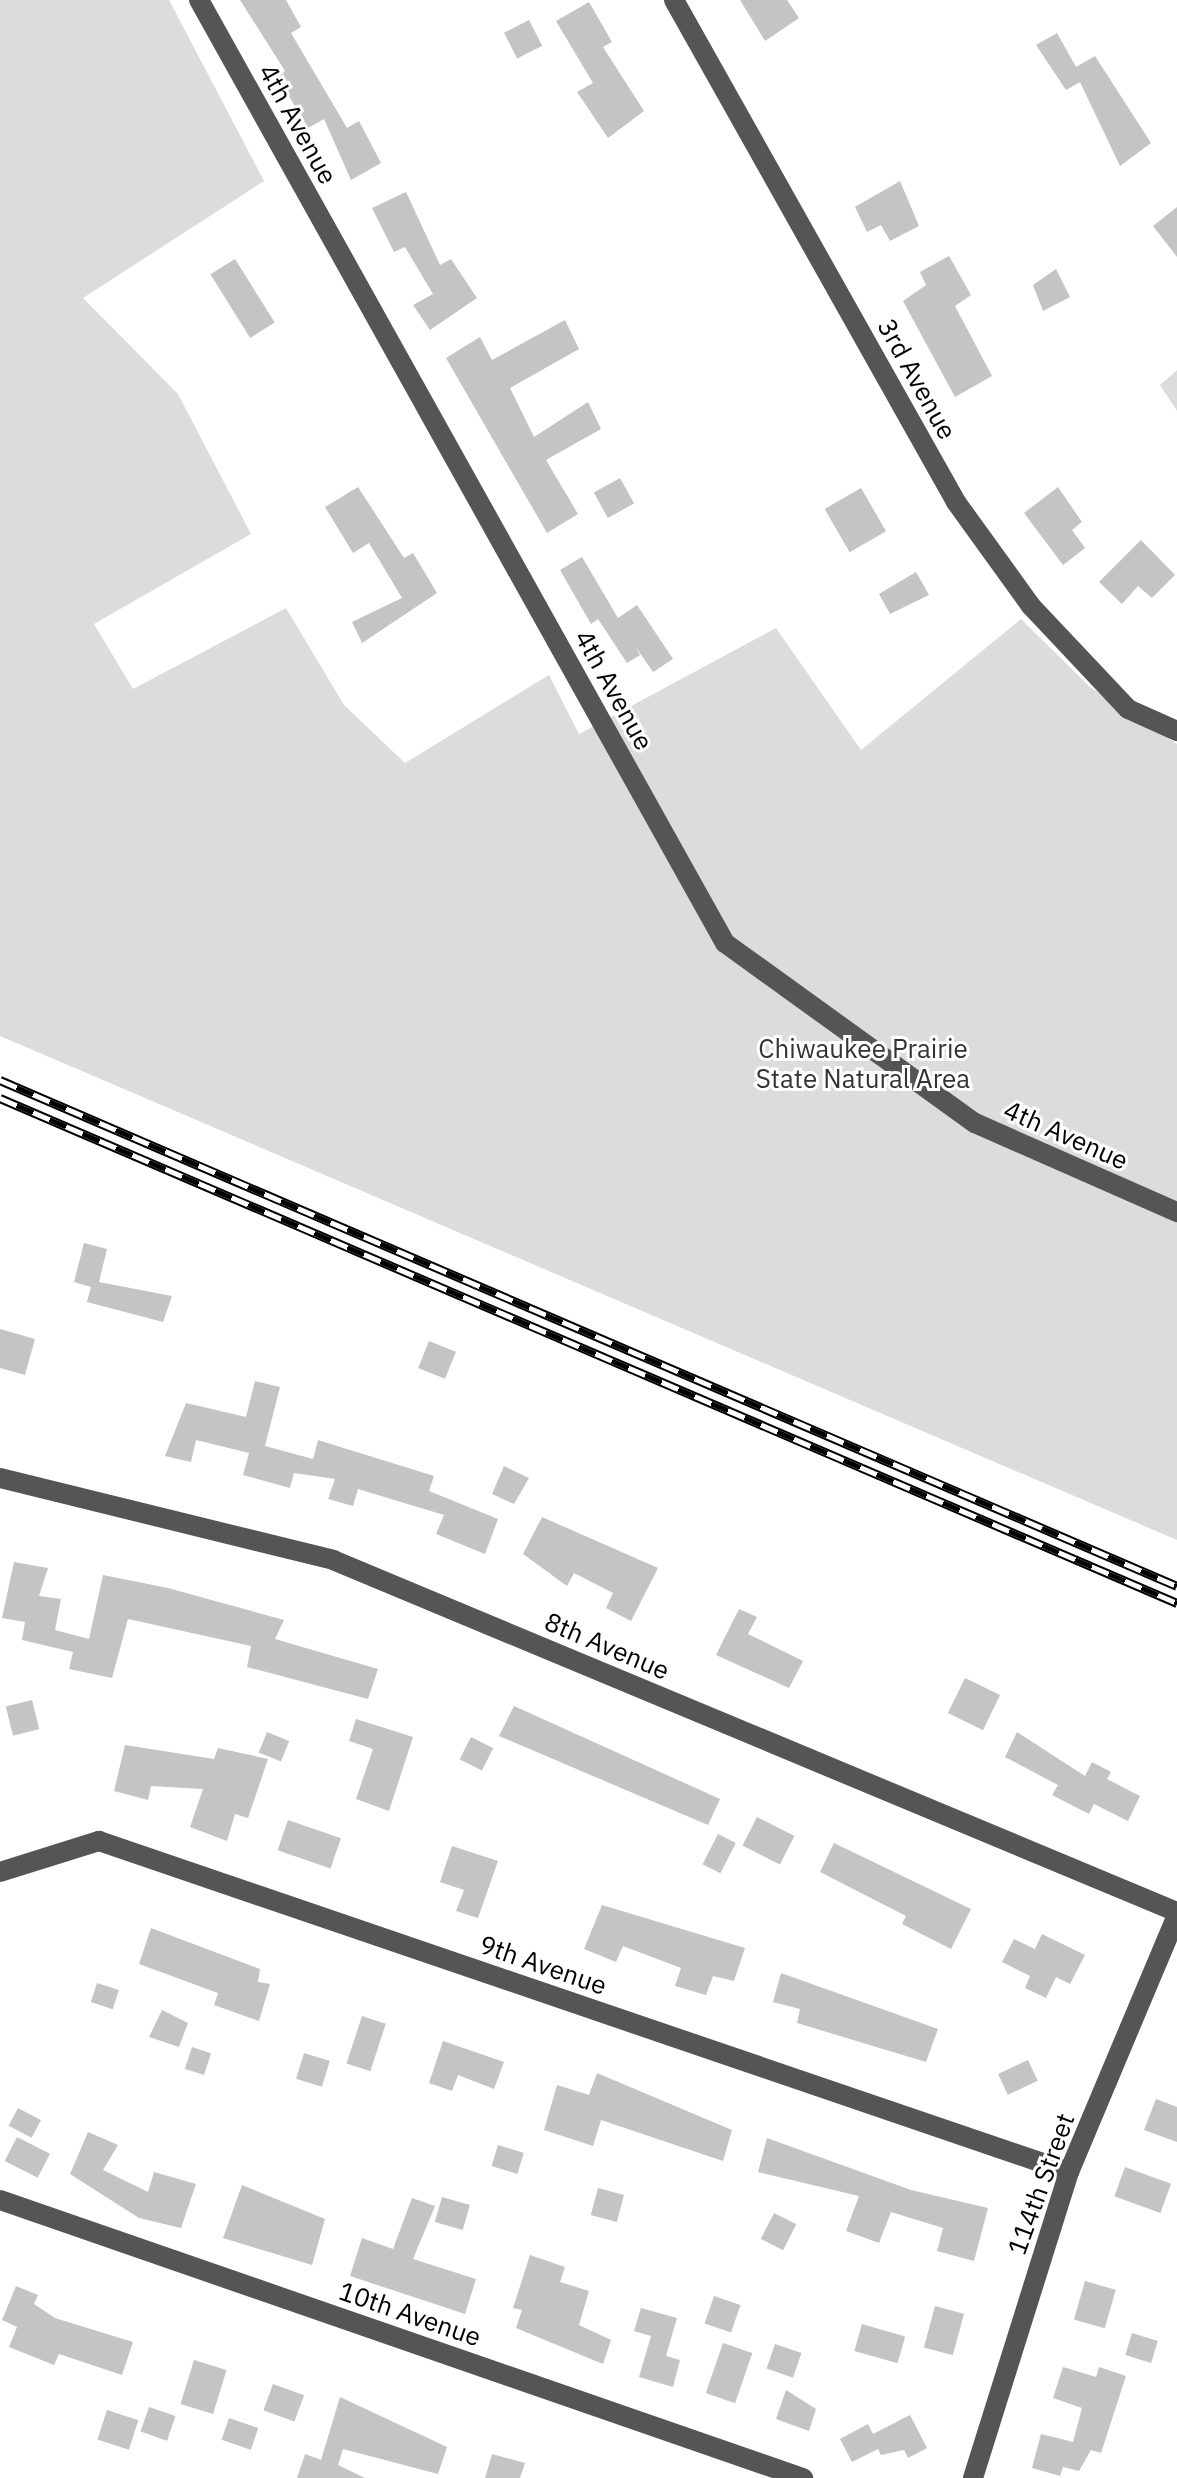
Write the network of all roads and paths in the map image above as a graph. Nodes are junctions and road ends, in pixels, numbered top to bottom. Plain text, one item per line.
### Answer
1 (199, 0) edge
2 (674, 0) edge
3 (1177, 731) edge
4 (1177, 1212) edge
5 (0, 1478) edge
6 (0, 1872) edge
7 (1177, 1914) edge
8 (1069, 2172) junction
9 (0, 2200) edge
10 (803, 2478) edge
11 (973, 2478) edge

1 - 4 street, 4th Avenue
2 - 3 street, 3rd Avenue
5 - 7 street, 8th Avenue
6 - 8 street, 9th Avenue
7 - 8 street, 114th Street
8 - 11 street, 114th Street
9 - 10 street, 10th Avenue

